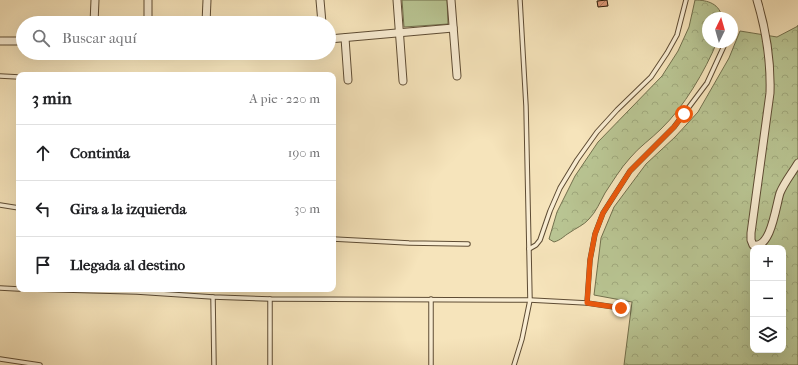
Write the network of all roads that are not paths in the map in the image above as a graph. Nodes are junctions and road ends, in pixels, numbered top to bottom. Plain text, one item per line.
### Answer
1 (95, 0) edge
2 (148, 0) edge
3 (207, 0) edge
4 (320, 0) edge
5 (396, 0) edge
6 (451, 0) edge
7 (520, 0) edge
8 (686, 0) edge
9 (757, 0) edge
10 (94, 16) edge
11 (148, 16) edge
12 (206, 16) edge
13 (321, 16) edge
14 (453, 28) junction
15 (399, 34) junction
16 (345, 38) junction
17 (336, 39) edge
18 (0, 41) edge
19 (16, 41) edge
20 (723, 48) edge
21 (0, 76) edge
22 (457, 76) dead end
23 (16, 77) edge
24 (348, 80) dead end
25 (403, 80) dead end
26 (798, 163) edge
27 (0, 205) edge
28 (16, 208) edge
29 (336, 239) edge
30 (468, 244) dead end
31 (528, 249) junction
32 (0, 288) edge
33 (16, 289) edge
34 (137, 292) edge
35 (213, 297) junction
36 (270, 299) junction
37 (431, 299) junction
38 (530, 300) junction
39 (587, 303) junction
40 (621, 308) dead end
41 (0, 359) edge
42 (40, 365) edge
43 (214, 365) edge
44 (270, 365) edge
45 (431, 365) edge
46 (514, 365) edge

1 - 10 street
2 - 11 street
3 - 12 street
4 - 13 street
5 - 15 street
6 - 14 street
7 - 31 lane
8 - 31 lane
9 - 26 street
14 - 15 street
14 - 22 street
15 - 16 street
15 - 25 street
16 - 17 street
16 - 24 street
18 - 19 street
20 - 39 lane
21 - 23 lane
27 - 28 lane
29 - 30 lane
31 - 38 lane
32 - 33 lane
34 - 35 lane
35 - 36 lane
35 - 43 lane
36 - 37 lane
36 - 44 lane
37 - 38 lane
37 - 45 lane
38 - 39 lane
38 - 46 lane
39 - 40 lane
41 - 42 lane

